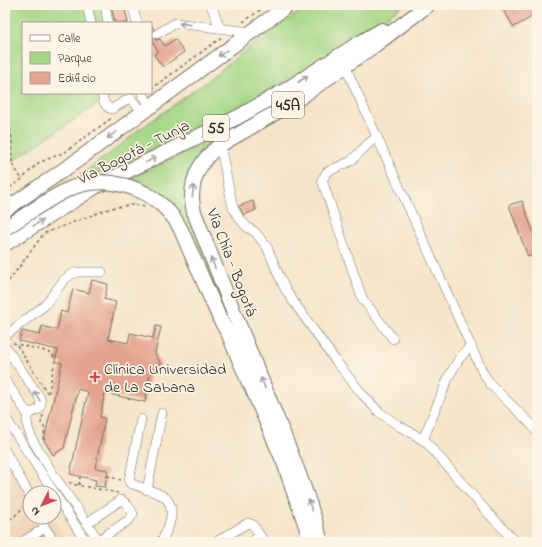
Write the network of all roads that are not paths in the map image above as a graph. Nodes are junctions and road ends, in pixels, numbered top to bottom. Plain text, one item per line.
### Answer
1 (87, 5) edge
2 (105, 5) edge
3 (132, 5) edge
4 (211, 5) edge
5 (288, 5) edge
6 (423, 5) edge
7 (428, 5) edge
8 (92, 22) edge
9 (108, 22) edge
10 (137, 22) edge
11 (220, 28) junction
12 (251, 32) junction
13 (157, 34) dead end
14 (345, 65) junction
15 (102, 94) edge
16 (142, 94) edge
17 (128, 96) edge
18 (146, 109) junction
19 (377, 138) junction
20 (220, 145) junction
21 (5, 210) edge
22 (5, 228) edge
23 (5, 244) edge
24 (102, 272) dead end
25 (393, 339) dead end
26 (6, 341) edge
27 (471, 345) junction
28 (5, 380) edge
29 (27, 412) junction
30 (162, 413) dead end
31 (5, 417) edge
32 (141, 419) dead end
33 (537, 432) edge
34 (423, 440) junction
35 (5, 451) edge
36 (22, 485) edge
37 (147, 490) junction
38 (87, 523) junction
39 (44, 525) edge
40 (45, 528) junction
41 (262, 539) edge
42 (22, 542) edge
43 (55, 542) edge
44 (86, 542) edge
45 (161, 542) edge
46 (216, 542) edge
47 (251, 542) edge
48 (311, 542) edge
49 (321, 542) edge
50 (516, 542) edge

1 - 8 lane
2 - 9 lane
3 - 10 lane
4 - 11 lane
5 - 12 highway, Vía Bogotá - Tunja
23 -> 6 highway, Vía Bogotá - Tunja / 55
7 - 14 highway, Vía Chía - Bogotá / 45A
11 - 12 lane
11 -> 13 lane
12 -> 18 highway, Vía Bogotá - Tunja
14 - 19 lane
14 - 20 highway, Vía Chía - Bogotá / 45A
15 - 17 lane
16 - 18 lane
17 - 18 lane
18 -> 21 highway, Vía Bogotá - Tunja
19 - 25 lane
19 - 27 lane
20 - 34 lane
49 -> 20 highway, Vía Chía - Bogotá / 45A
22 - 48 highway, bridge
24 - 26 lane
29 -> 26 lane
27 - 33 lane
27 - 34 lane
28 - 29 lane
29 - 38 lane
30 - 37 lane
31 - 44 lane
32 - 37 lane
34 - 50 lane
35 - 36 lane
37 - 45 lane
38 - 38 lane
39 - 40 lane
40 - 42 lane
40 - 43 lane
41 - 46 lane
41 - 47 lane

